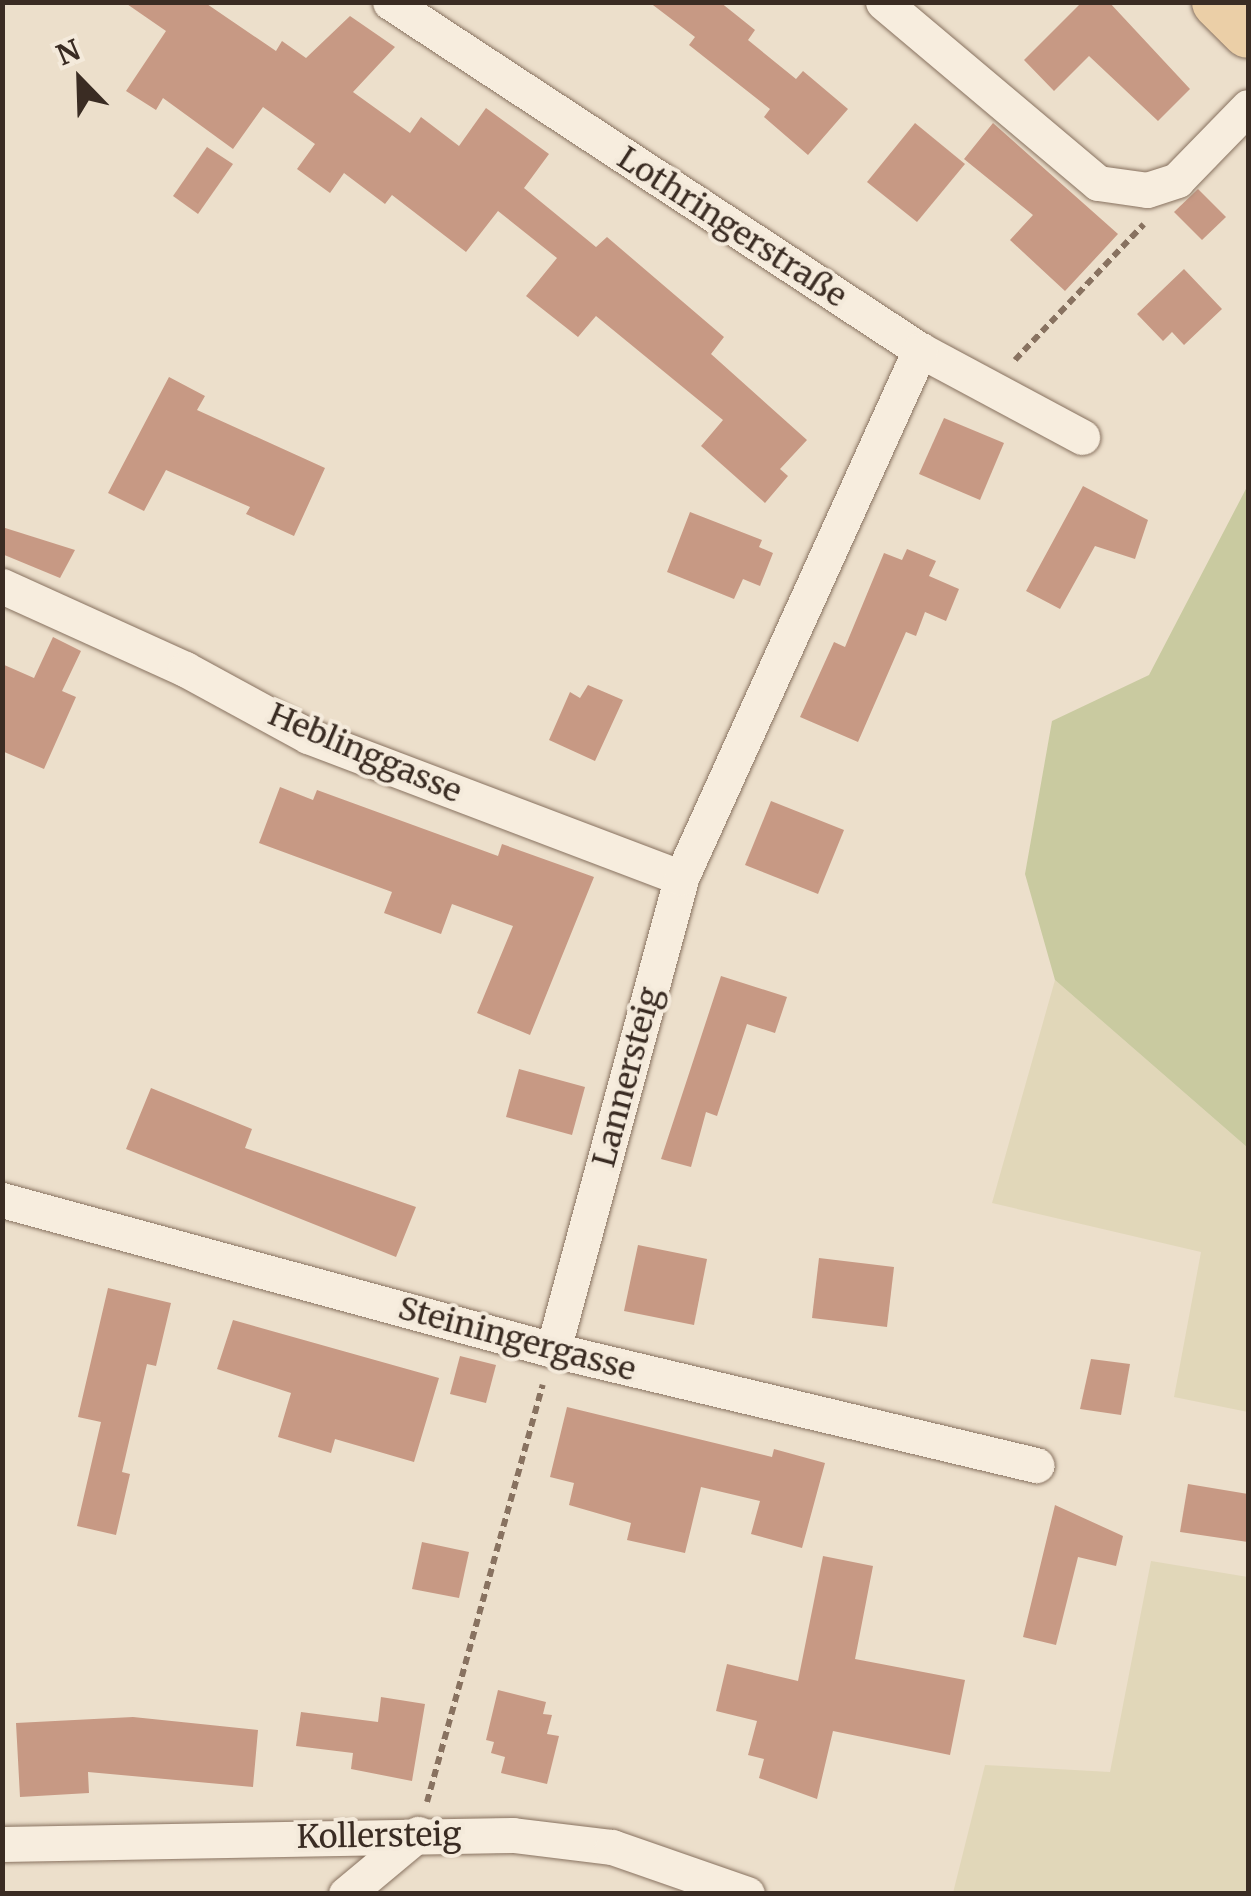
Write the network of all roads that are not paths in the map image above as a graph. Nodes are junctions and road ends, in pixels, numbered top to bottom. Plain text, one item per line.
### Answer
1 (390, 2) edge
2 (883, 2) edge
3 (1218, 2) edge
4 (1248, 32) edge
5 (1248, 107) edge
6 (920, 350) junction
7 (1082, 437) dead end
8 (2, 586) edge
9 (681, 878) junction
10 (2, 1200) edge
11 (553, 1350) junction
12 (1036, 1465) dead end
13 (418, 1834) junction
14 (2, 1844) edge
15 (346, 1894) edge
16 (748, 1894) edge

1 - 6 street, Lothringerstraße
2 - 5 street
3 - 4 main road
6 - 7 street, Lothringerstraße
6 - 9 street, Lannersteig
8 - 9 street, Heblinggasse
9 - 11 street, Lannersteig
10 - 11 street, Steiningergasse
11 - 12 street, Steiningergasse
13 - 14 street, Kollersteig
13 - 15 street
13 - 16 street, Kollersteig

